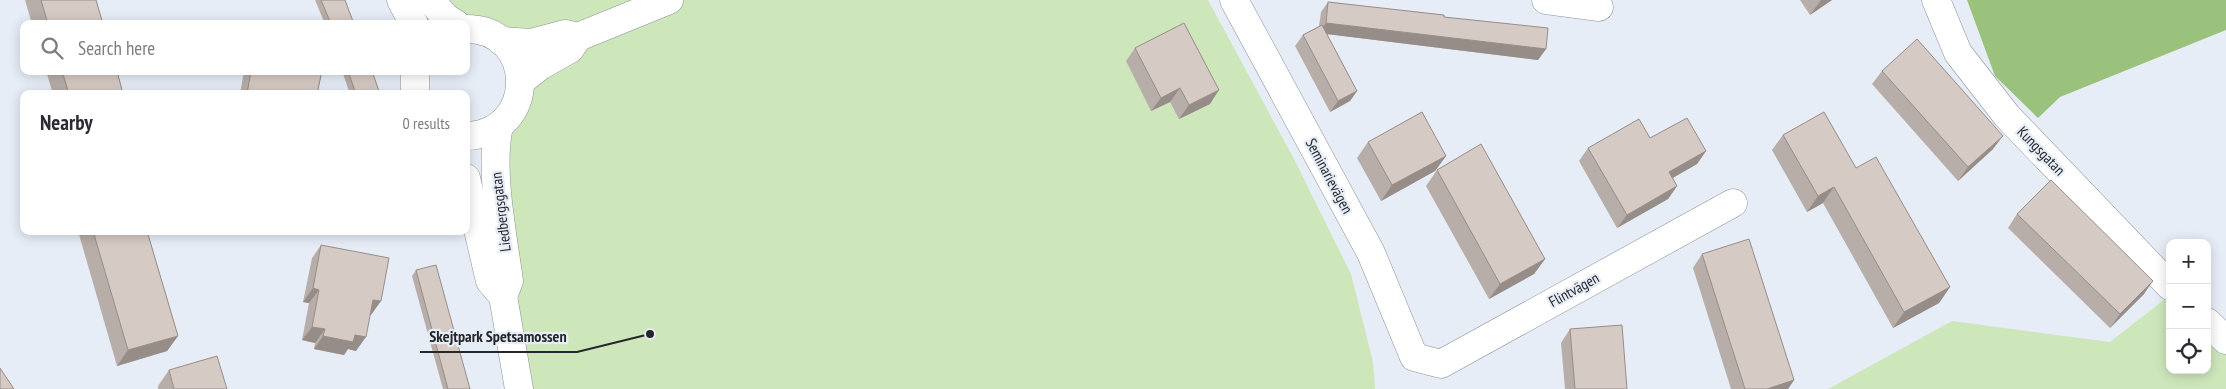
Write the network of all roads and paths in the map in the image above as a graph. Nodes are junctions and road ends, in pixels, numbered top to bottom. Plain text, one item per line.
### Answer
1 (401, 0) edge
2 (431, 0) edge
3 (669, 0) edge
4 (1234, 0) edge
5 (1546, 0) edge
6 (1936, 0) edge
7 (1599, 7) dead end
8 (412, 20) edge
9 (450, 20) edge
10 (470, 29) edge
11 (578, 37) junction
12 (501, 41) junction
13 (415, 75) edge
14 (521, 81) junction
15 (415, 90) edge
16 (498, 126) junction
17 (470, 136) edge
18 (470, 195) edge
19 (1732, 202) dead end
20 (2168, 284) edge
21 (503, 296) junction
22 (2211, 326) edge
23 (2226, 340) edge
24 (1414, 357) joint
25 (519, 389) edge

1 - 8 street
2 - 9 street
3 - 11 street
4 - 24 street, Seminarievägen
5 - 7 street
6 - 20 street, Kungsgatan
10 - 12 street
11 - 12 street
11 - 14 street
12 - 14 street
13 - 15 street
14 - 16 street
16 - 17 street
16 - 21 street, Liedbergsgatan
18 - 21 street, Liedbergsgatan
19 - 24 street, Flintvägen
21 - 25 street, Liedbergsgatan
22 - 23 street

